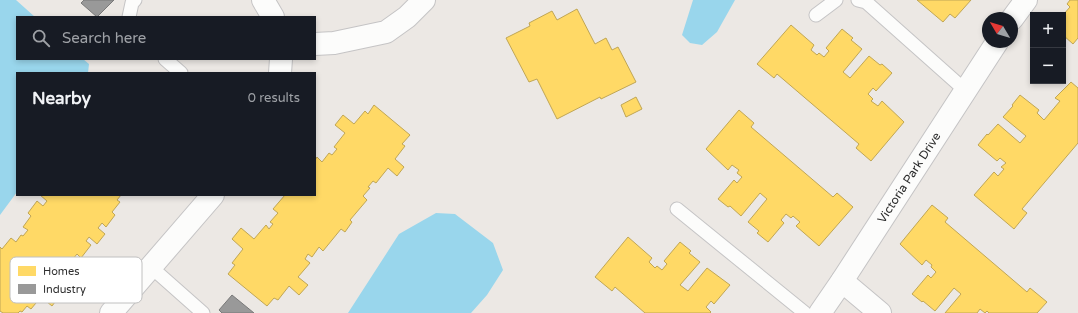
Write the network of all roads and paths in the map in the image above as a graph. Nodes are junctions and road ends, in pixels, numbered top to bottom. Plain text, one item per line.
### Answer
1 (134, 0) edge
2 (263, 0) edge
3 (424, 0) edge
4 (836, 0) edge
5 (858, 0) edge
6 (1026, 0) edge
7 (1017, 12) edge
8 (816, 15) dead end
9 (129, 16) edge
10 (272, 16) edge
11 (316, 44) edge
12 (993, 48) edge
13 (166, 60) edge
14 (280, 60) edge
15 (180, 72) edge
16 (280, 72) edge
17 (966, 91) junction
18 (212, 196) edge
19 (677, 209) dead end
20 (151, 267) junction
21 (142, 277) edge
22 (842, 281) junction
23 (120, 303) edge
24 (111, 313) edge
25 (203, 313) edge
26 (805, 313) edge
27 (820, 313) edge
28 (880, 313) edge

1 - 9 lane
2 - 10 street
3 - 11 street
4 - 8 lane
5 - 17 lane
6 - 7 street
12 - 17 street, Victoria Park Drive
13 - 15 lane
14 - 16 street
17 - 22 street, Victoria Park Drive
18 - 20 street
19 - 26 lane
20 - 21 street
20 - 25 lane
22 - 27 street, Victoria Park Drive
22 - 28 street
23 - 24 street

